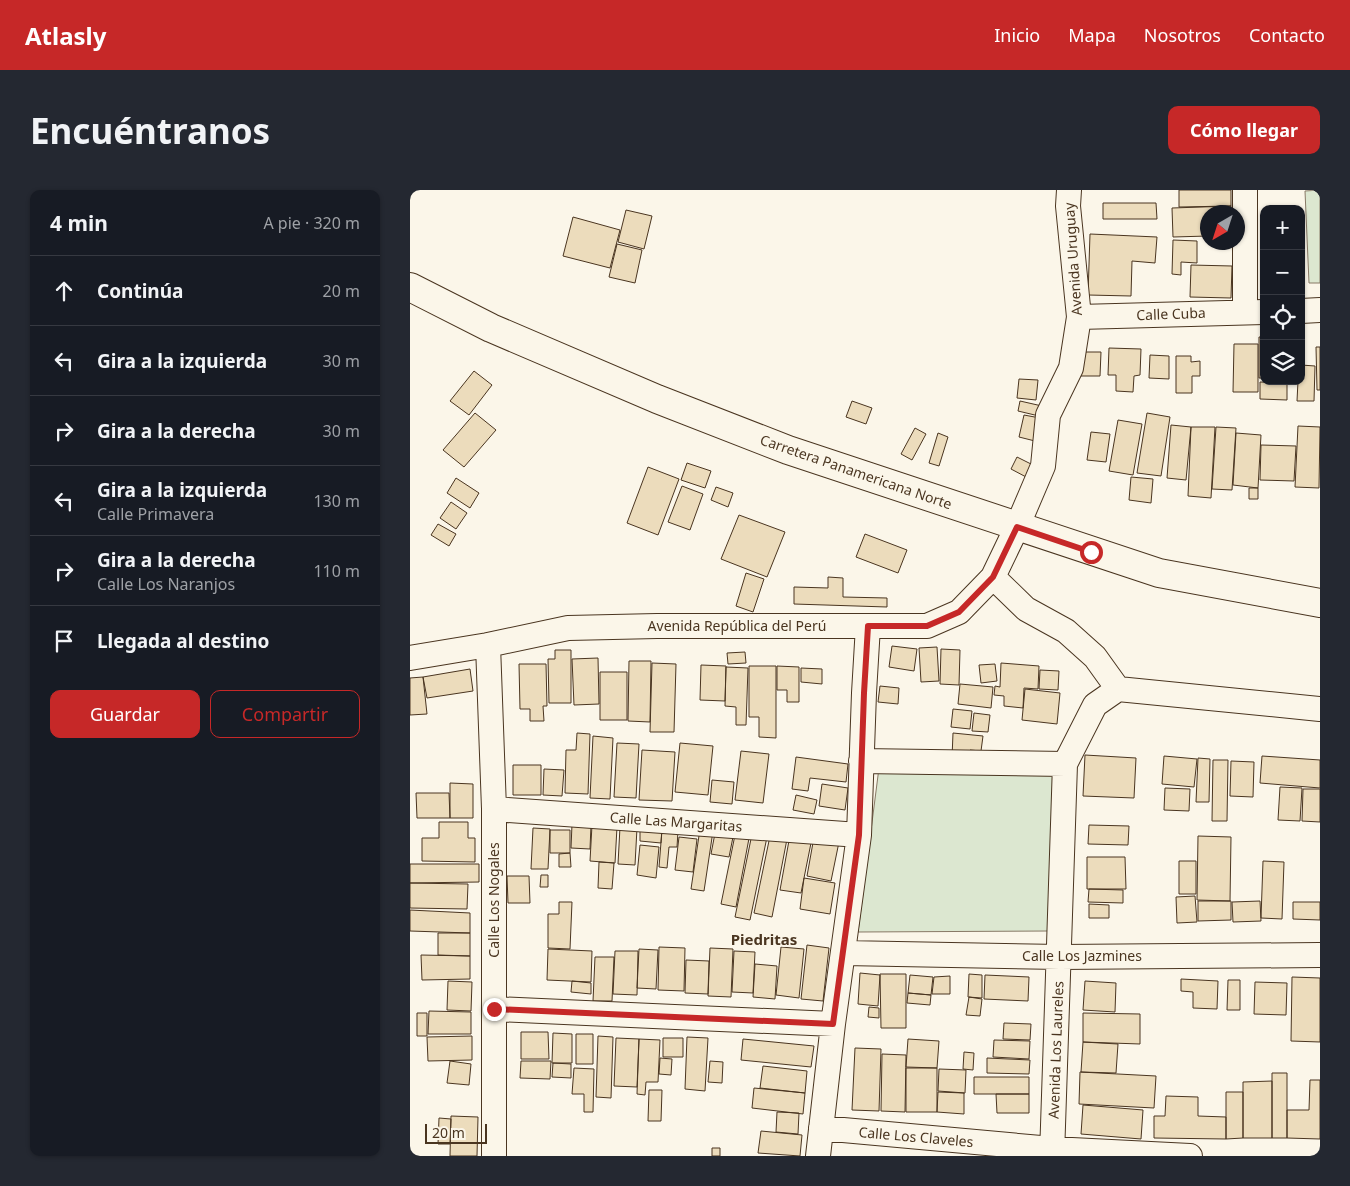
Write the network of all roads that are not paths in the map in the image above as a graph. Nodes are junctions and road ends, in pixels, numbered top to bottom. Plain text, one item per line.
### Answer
1 (1069, 190) edge
2 (1245, 190) edge
3 (410, 286) edge
4 (1320, 310) edge
5 (1305, 311) edge
6 (1254, 312) edge
7 (1079, 317) junction
8 (1017, 527) junction
9 (993, 577) junction
10 (1320, 603) edge
11 (868, 626) junction
12 (488, 645) junction
13 (410, 658) edge
14 (1118, 689) junction
15 (1320, 710) edge
16 (862, 761) junction
17 (1065, 764) junction
18 (494, 809) junction
19 (859, 835) junction
20 (844, 953) junction
21 (1320, 955) edge
22 (1060, 957) junction
23 (494, 1009) junction
24 (833, 1024) junction
25 (821, 1128) junction
26 (1052, 1153) edge
27 (494, 1156) edge
28 (818, 1156) edge
29 (1190, 1156) edge

1 - 7 street, Avenida Uruguay
2 - 6 street
3 - 8 main road, Carretera Panamericana Norte
4 - 5 street
6 - 7 street, Calle Cuba
7 - 8 street, Avenida Uruguay
8 - 9 street, Avenida República del Perú
8 - 10 main road, Carretera Panamericana Norte
9 - 11 street, Avenida República del Perú
9 - 14 street
11 - 12 street, Avenida República del Perú
11 - 16 street
12 - 13 street, Avenida República del Perú
12 - 18 street, Calle Los Nogales
14 - 15 street
14 - 17 street
16 - 17 street
16 - 19 street
17 - 22 street, Avenida Los Laureles
18 - 19 street, Calle Las Margaritas
18 - 23 street, Calle Los Nogales
19 - 20 street
20 - 22 street, Calle Los Jazmines
20 - 24 street
21 - 22 street, Calle Los Jazmines
22 - 26 street, Avenida Los Laureles
23 - 24 street
23 - 27 street, Calle Los Nogales
24 - 25 street
25 - 26 street, Calle Los Claveles
25 - 28 street
26 - 29 street, Calle Los Claveles

